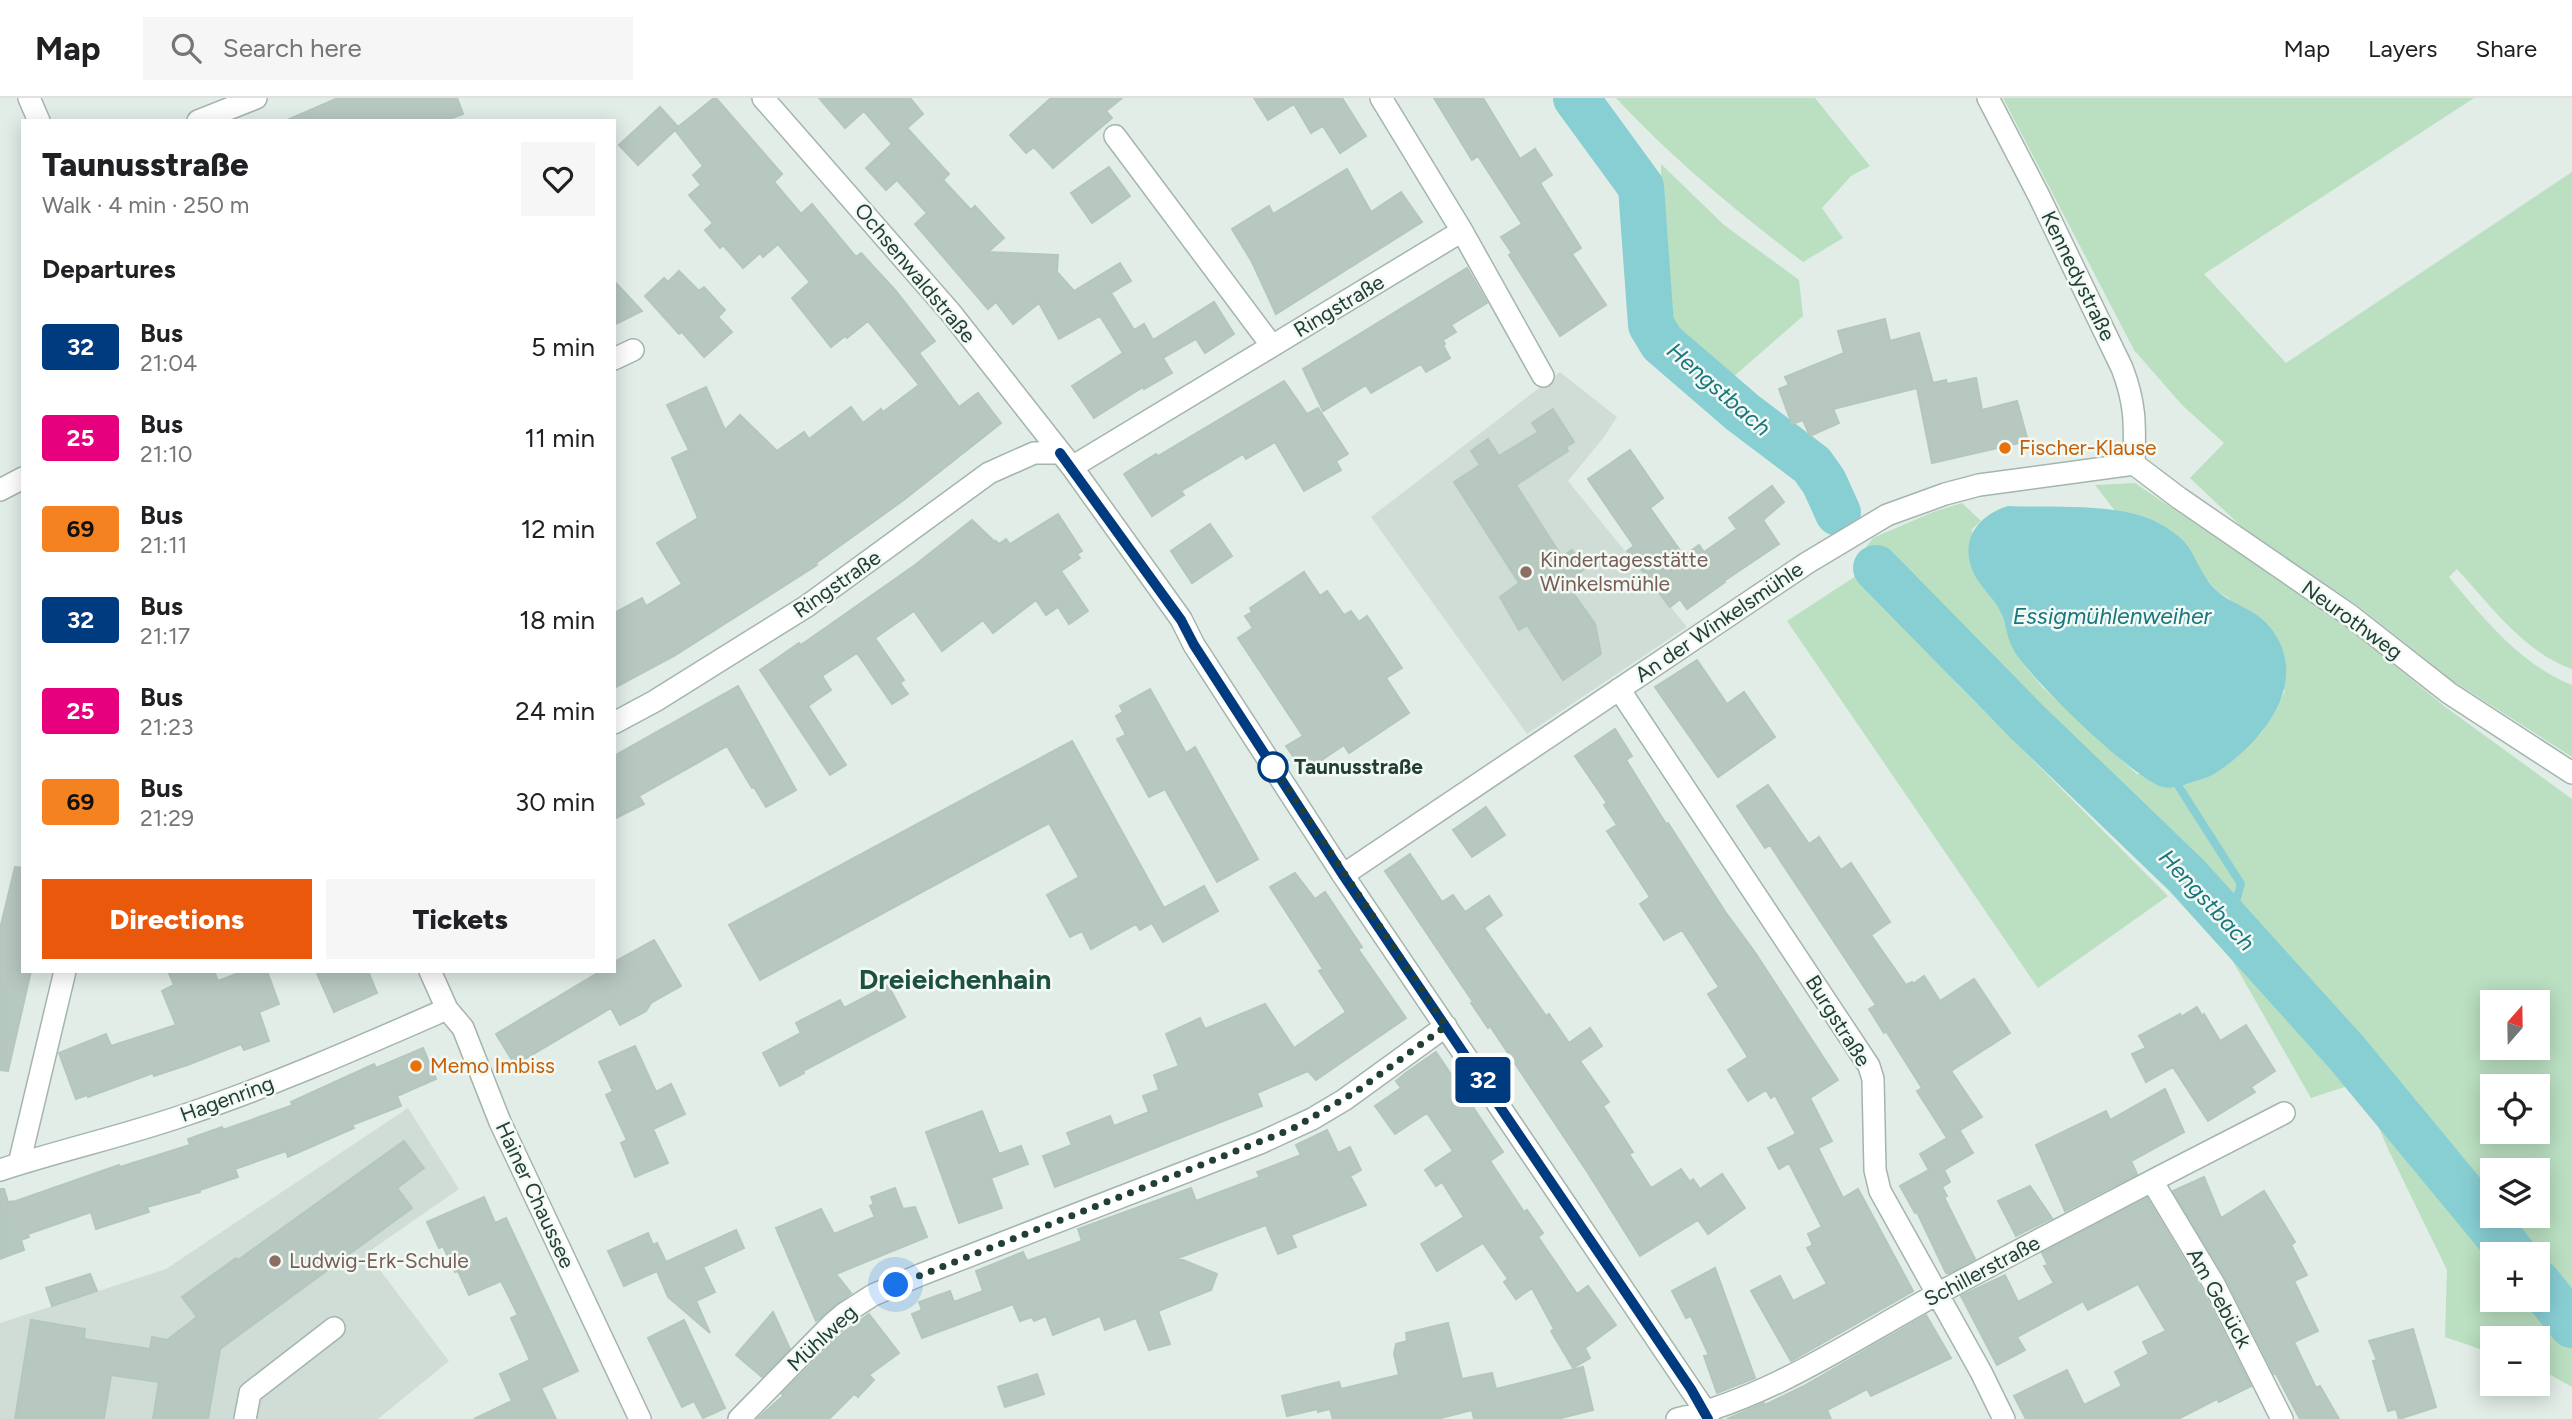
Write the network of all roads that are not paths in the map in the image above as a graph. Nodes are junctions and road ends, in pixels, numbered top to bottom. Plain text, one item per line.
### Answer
1 (29, 98) edge
2 (256, 98) edge
3 (764, 98) edge
4 (1381, 98) edge
5 (1988, 98) edge
6 (38, 119) edge
7 (203, 119) edge
8 (1115, 136) dead end
9 (1462, 231) junction
10 (1272, 346) junction
11 (1543, 376) dead end
12 (1066, 460) junction
13 (2134, 464) junction
14 (21, 479) edge
15 (0, 490) edge
16 (1619, 689) junction
17 (616, 722) edge
18 (2572, 774) edge
19 (1343, 875) junction
20 (64, 973) edge
21 (431, 973) edge
22 (447, 1009) junction
23 (1446, 1026) junction
24 (2284, 1113) dead end
25 (9, 1167) edge
26 (2152, 1181) junction
27 (1938, 1294) junction
28 (334, 1328) dead end
29 (1707, 1416) edge
30 (244, 1419) edge
31 (639, 1419) edge
32 (739, 1419) edge
33 (1677, 1419) edge
34 (2004, 1419) edge
35 (2282, 1419) edge

1 - 6 street
2 - 7 street
3 - 12 street, Ochsenwaldstraße
4 - 9 street
5 - 13 street, Kennedystraße
8 - 10 street
9 - 10 street, Ringstraße
9 - 11 street
10 - 12 street, Ringstraße
12 - 17 street, Ringstraße
12 - 19 street
13 - 16 street, An der Winkelsmühle
13 - 18 street, Neurothweg
14 - 15 street
16 - 19 street, An der Winkelsmühle
16 - 27 street, Burgstraße
19 - 23 street
20 - 25 street
21 - 22 street, Hainer Chaussee
22 - 25 street, Hagenring
22 - 31 street, Hainer Chaussee
23 - 29 street
23 - 32 street, Mühlweg
24 - 26 street, Schillerstraße
26 - 27 street, Schillerstraße
26 - 35 street, Am Gebück
27 - 29 street, Schillerstraße
27 - 34 street, Burgstraße
28 - 30 street
29 - 33 street, Schillerstraße

